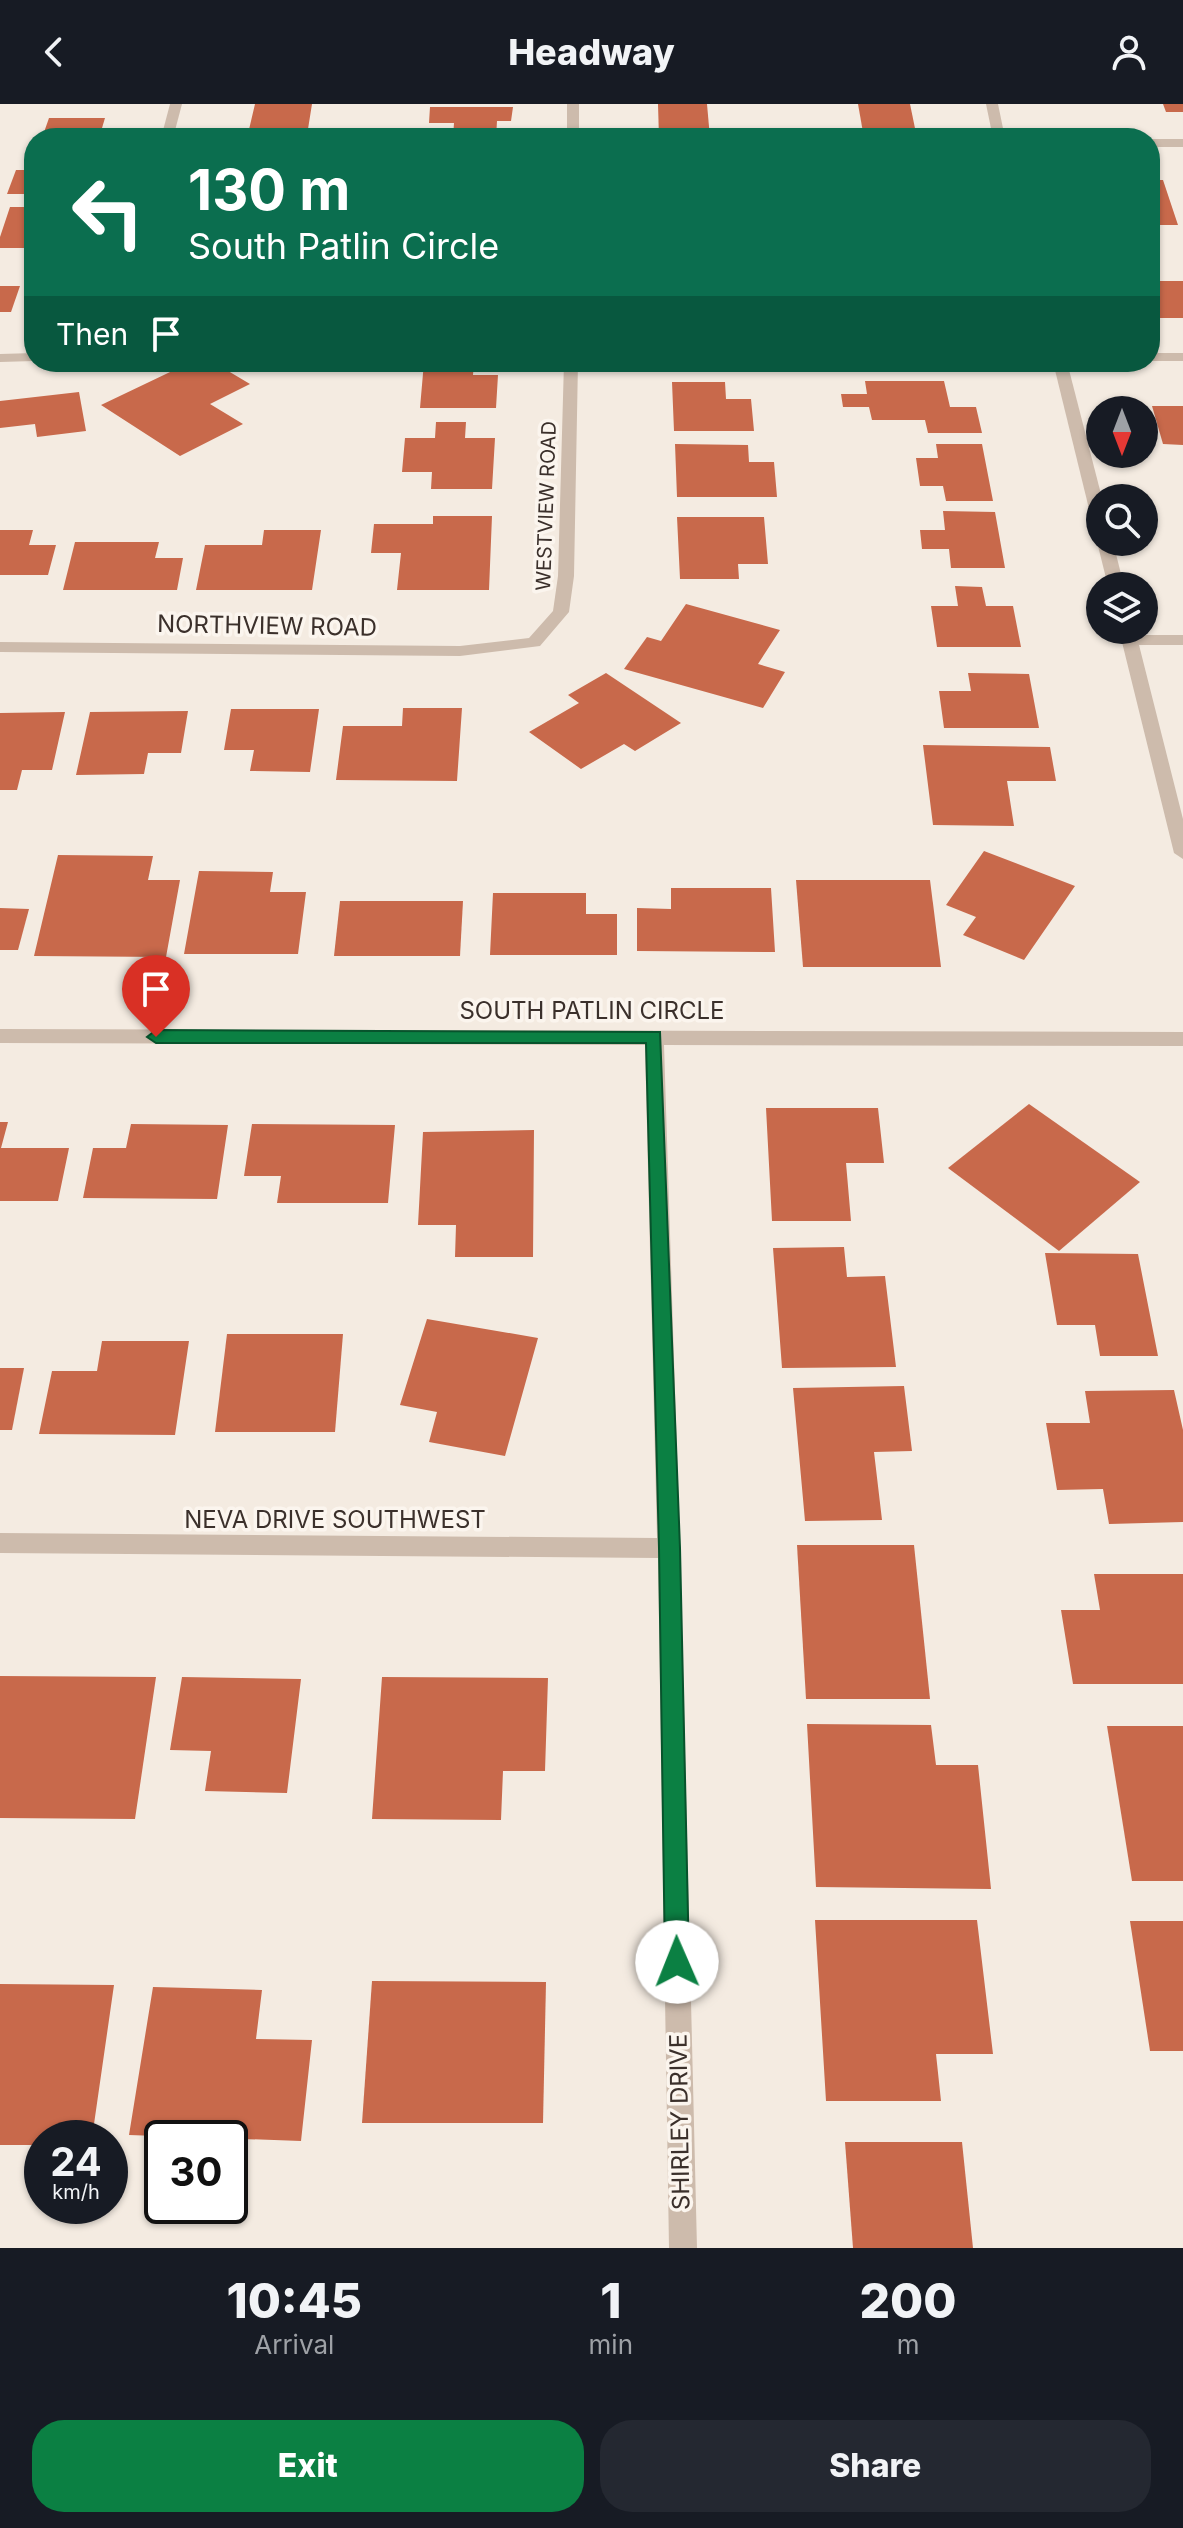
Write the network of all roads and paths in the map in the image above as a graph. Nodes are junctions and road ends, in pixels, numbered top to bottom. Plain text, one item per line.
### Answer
1 (176, 104) edge
2 (573, 104) edge
3 (992, 104) edge
4 (170, 128) edge
5 (573, 128) edge
6 (997, 128) edge
7 (1160, 143) edge
8 (1183, 143) edge
9 (24, 357) edge
10 (1160, 357) edge
11 (1183, 357) edge
12 (0, 358) edge
13 (571, 372) edge
14 (1063, 372) edge
15 (1091, 484) edge
16 (1158, 638) edge
17 (1183, 640) edge
18 (534, 642) joint
19 (1130, 644) edge
20 (0, 647) edge
21 (1183, 853) edge
22 (0, 1036) edge
23 (654, 1037) junction
24 (1183, 1039) edge
25 (0, 1543) edge
26 (669, 1548) junction
27 (683, 2248) edge

1 - 4 street
2 - 5 street
3 - 6 street
7 - 8 street
9 - 12 street
10 - 11 street
13 - 18 street, WESTVIEW ROAD
14 - 15 street
16 - 17 street
18 - 20 street, NORTHVIEW ROAD
19 - 21 street
22 - 23 street, SOUTH PATLIN CIRCLE
23 - 24 street, SOUTH PATLIN CIRCLE
23 - 26 street, SHIRLEY DRIVE
25 - 26 street, NEVA DRIVE SOUTHWEST
26 - 27 street, SHIRLEY DRIVE

